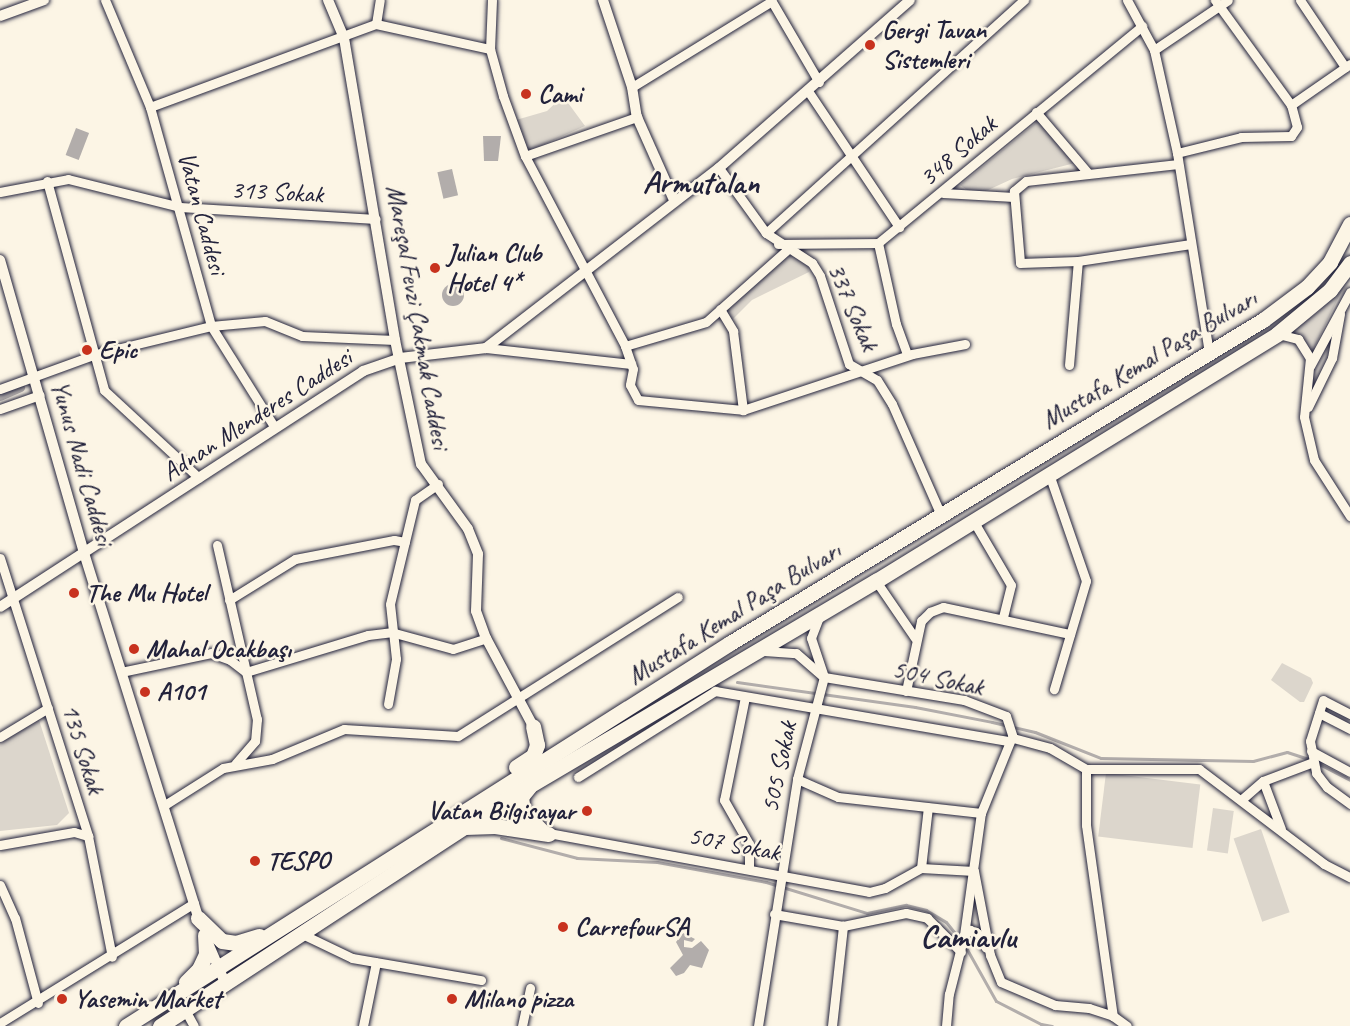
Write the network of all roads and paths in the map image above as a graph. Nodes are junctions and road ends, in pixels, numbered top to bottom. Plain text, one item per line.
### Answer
1 (45, 0) edge
2 (105, 0) edge
3 (328, 0) edge
4 (380, 0) edge
5 (492, 0) edge
6 (603, 0) edge
7 (910, 0) edge
8 (1024, 0) edge
9 (1127, 0) edge
10 (1228, 0) edge
11 (1300, 0) edge
12 (771, 1) edge
13 (1217, 3) edge
14 (0, 16) edge
15 (376, 24) junction
16 (1142, 26) junction
17 (344, 38) junction
18 (490, 49) junction
19 (1154, 50) junction
20 (1348, 65) edge
21 (819, 82) junction
22 (632, 87) junction
23 (808, 91) junction
24 (1291, 105) junction
25 (150, 107) junction
26 (1036, 112) junction
27 (637, 117) junction
28 (1177, 153) junction
29 (850, 155) junction
30 (525, 156) junction
31 (1178, 164) junction
32 (719, 168) junction
33 (1088, 173) junction
34 (47, 181) junction
35 (0, 192) edge
36 (944, 193) junction
37 (1014, 197) junction
38 (674, 200) junction
39 (180, 207) junction
40 (376, 219) junction
41 (1350, 224) edge
42 (899, 227) junction
43 (766, 232) junction
44 (879, 243) junction
45 (778, 244) junction
46 (1191, 244) junction
47 (788, 249) junction
48 (0, 260) edge
49 (1078, 261) junction
50 (1350, 263) edge
51 (587, 271) junction
52 (3, 277) edge
53 (1350, 292) edge
54 (720, 309) junction
55 (1340, 315) junction
56 (211, 326) junction
57 (1277, 334) junction
58 (395, 340) junction
59 (965, 344) dead end
60 (626, 346) junction
61 (486, 348) junction
62 (1209, 352) junction
63 (96, 354) junction
64 (908, 355) junction
65 (400, 358) junction
66 (631, 364) junction
67 (1069, 365) dead end
68 (1310, 366) junction
69 (862, 372) junction
70 (34, 375) junction
71 (0, 389) edge
72 (40, 395) junction
73 (0, 409) edge
74 (743, 410) junction
75 (1304, 417) junction
76 (275, 428) junction
77 (1049, 474) junction
78 (199, 478) junction
79 (438, 484) junction
80 (940, 513) junction
81 (1350, 516) edge
82 (974, 522) junction
83 (405, 543) junction
84 (217, 545) dead end
85 (84, 553) junction
86 (0, 558) edge
87 (876, 581) junction
88 (678, 597) dead end
89 (15, 598) junction
90 (229, 600) junction
91 (0, 607) edge
92 (824, 612) junction
93 (1003, 617) junction
94 (391, 632) junction
95 (1070, 634) junction
96 (486, 638) junction
97 (915, 638) junction
98 (747, 657) junction
99 (121, 672) junction
100 (246, 672) junction
101 (824, 676) junction
102 (662, 686) junction
103 (1054, 689) dead end
104 (906, 691) junction
105 (745, 697) junction
106 (516, 698) junction
107 (388, 704) dead end
108 (814, 707) junction
109 (48, 708) junction
110 (1319, 713) junction
111 (1350, 714) edge
112 (533, 726) junction
113 (1350, 729) edge
114 (0, 736) edge
115 (1011, 740) junction
116 (1311, 751) junction
117 (1313, 762) junction
118 (235, 765) junction
119 (1086, 769) junction
120 (1350, 772) edge
121 (578, 777) dead end
122 (797, 779) junction
123 (1263, 781) junction
124 (533, 784) junction
125 (504, 793) junction
126 (1241, 800) junction
127 (1350, 804) edge
128 (163, 806) junction
129 (928, 807) junction
130 (981, 813) junction
131 (462, 827) junction
132 (434, 829) junction
133 (1281, 829) junction
134 (546, 833) junction
135 (88, 836) junction
136 (0, 845) edge
137 (749, 867) junction
138 (921, 868) junction
139 (974, 871) junction
140 (779, 875) junction
141 (1350, 877) edge
142 (0, 885) edge
143 (196, 910) junction
144 (774, 914) junction
145 (299, 915) junction
146 (843, 926) junction
147 (302, 934) junction
148 (205, 935) junction
149 (964, 935) junction
150 (961, 952) junction
151 (990, 956) junction
152 (112, 957) junction
153 (376, 962) junction
154 (218, 969) junction
155 (481, 981) dead end
156 (226, 985) junction
157 (530, 988) dead end
158 (38, 1003) junction
159 (185, 1010) junction
160 (150, 1011) junction
161 (1113, 1016) junction
162 (0, 1023) edge
163 (126, 1026) edge
164 (159, 1026) edge
165 (194, 1026) edge
166 (363, 1026) edge
167 (522, 1026) edge
168 (758, 1026) edge
169 (832, 1026) edge
170 (946, 1026) edge
171 (1127, 1026) edge

1 - 14 street
2 - 25 street, Vatan Caddesi
3 - 17 street, Mareşal Fevzi Çakmak Caddesi
4 - 15 street
5 - 18 street
6 - 22 street
7 - 21 street
8 - 29 street
9 - 16 street
10 - 13 street
11 - 20 street
12 - 21 street
12 - 22 street
13 - 19 street
13 - 24 street
15 - 17 street
15 - 18 street
16 - 19 street
16 - 26 street, 348 Sokak
17 - 25 street
17 - 40 street, Mareşal Fevzi Çakmak Caddesi
18 - 30 street
19 - 28 street
20 - 24 street
21 - 23 street
22 - 27 street
23 - 29 street
23 - 32 street
24 - 28 street
25 - 39 street, Vatan Caddesi
26 - 33 street
26 - 36 street, 348 Sokak
27 - 30 street
27 - 38 street
28 - 31 street
29 - 42 street
29 - 43 street
30 - 51 street
31 - 33 street
31 - 46 street
32 - 38 street
32 - 43 street, 337 Sokak
33 - 37 street
34 - 35 street, 313 Sokak
34 - 39 street, 313 Sokak
34 - 63 street
36 - 37 street
36 - 42 street, 348 Sokak
37 - 49 street
38 - 51 street
39 - 40 street, 313 Sokak
39 - 56 street, Vatan Caddesi
40 - 58 street, Mareşal Fevzi Çakmak Caddesi
41 - 62 highway, Mustafa Kemal Paşa Bulvarı
42 - 44 street, 348 Sokak
43 - 45 street, 337 Sokak
44 - 45 street
44 - 64 street
45 - 47 street, 337 Sokak
46 - 49 street
46 - 62 street
47 - 54 street
47 - 69 street, 337 Sokak
48 - 52 street, Yunus Nadi Caddesi
49 - 67 street
50 - 57 highway, Mustafa Kemal Paşa Bulvarı
51 - 60 street
51 - 61 street
52 - 70 street, Yunus Nadi Caddesi
53 - 55 street
54 - 60 street
54 - 74 street
55 - 68 street
55 - 75 street
56 - 58 street
56 - 63 street
56 - 76 street, Vatan Caddesi
57 - 68 street
57 - 77 highway, Mustafa Kemal Paşa Bulvarı
58 - 65 street, Mareşal Fevzi Çakmak Caddesi
59 - 64 street
60 - 66 street
61 - 65 street, Adnan Menderes Caddesi
61 - 66 street
62 - 80 highway, Mustafa Kemal Paşa Bulvarı
63 - 70 street
63 - 78 street
64 - 69 street
65 - 76 street, Adnan Menderes Caddesi
65 - 79 street, Mareşal Fevzi Çakmak Caddesi
66 - 74 street
68 - 75 street
69 - 74 street
69 - 80 street, 337 Sokak
70 - 71 street
70 - 72 street, Yunus Nadi Caddesi
72 - 73 street
72 - 85 street, Yunus Nadi Caddesi
75 - 81 street
76 - 78 street, Adnan Menderes Caddesi
77 - 82 highway, Mustafa Kemal Paşa Bulvarı
77 - 95 street
78 - 85 street, Adnan Menderes Caddesi
79 - 83 street
79 - 96 street, Mareşal Fevzi Çakmak Caddesi
80 - 102 highway, Mustafa Kemal Paşa Bulvarı
82 - 87 highway, Mustafa Kemal Paşa Bulvarı
82 - 93 street
83 - 90 street
83 - 94 street
84 - 90 street
85 - 89 street, Adnan Menderes Caddesi
85 - 99 street, Yunus Nadi Caddesi
86 - 89 street, 135 Sokak
87 - 92 highway, Mustafa Kemal Paşa Bulvarı
87 - 97 street
88 - 106 street
89 - 91 street, Adnan Menderes Caddesi
89 - 109 street, 135 Sokak
90 - 100 street
92 - 98 highway, Mustafa Kemal Paşa Bulvarı
92 - 101 street
93 - 95 street
93 - 97 street
94 - 96 street
94 - 100 street
94 - 107 street
95 - 103 street
96 - 106 street, Mareşal Fevzi Çakmak Caddesi
97 - 104 street
98 - 101 street
98 - 124 highway, Mustafa Kemal Paşa Bulvarı
99 - 100 street
99 - 128 street, Yunus Nadi Caddesi
100 - 118 street
101 - 104 street, 504 Sokak
101 - 108 street, 505 Sokak
102 - 112 highway
102 - 125 highway, Mustafa Kemal Paşa Bulvarı
104 - 115 street, 504 Sokak
105 - 108 street
105 - 121 street
105 - 137 street
106 - 112 street, Mareşal Fevzi Çakmak Caddesi
106 - 118 street
108 - 115 street
108 - 122 street, 505 Sokak
109 - 114 street
109 - 135 street, 135 Sokak
110 - 111 street
110 - 113 street
110 - 116 street
112 - 132 highway
115 - 119 street
115 - 130 street
116 - 117 street
116 - 120 street
117 - 123 street
117 - 127 street
118 - 128 street
119 - 126 street
119 - 161 street
122 - 129 street
122 - 140 street, 505 Sokak
123 - 126 street
123 - 133 street
124 - 125 highway, Mustafa Kemal Paşa Bulvarı
124 - 134 highway
125 - 131 highway, Mustafa Kemal Paşa Bulvarı
125 - 132 highway, Mustafa Kemal Paşa Bulvarı
125 - 134 street, 507 Sokak
126 - 133 street
128 - 143 street, Yunus Nadi Caddesi
129 - 130 street
129 - 138 street
130 - 139 street
131 - 134 highway
131 - 147 highway, Mustafa Kemal Paşa Bulvarı
132 - 145 highway, Mustafa Kemal Paşa Bulvarı
133 - 141 street
134 - 137 street, 507 Sokak
135 - 136 street
135 - 152 street, 135 Sokak
137 - 140 street, 507 Sokak
138 - 139 street
138 - 140 street, 507 Sokak
139 - 149 street
139 - 151 street
140 - 144 street, 505 Sokak
142 - 158 street
143 - 145 highway
143 - 148 street, Yunus Nadi Caddesi
143 - 152 street
144 - 146 street
144 - 168 street, 505 Sokak
145 - 154 highway, Mustafa Kemal Paşa Bulvarı
146 - 150 street
146 - 169 street
147 - 153 street
147 - 156 highway, Mustafa Kemal Paşa Bulvarı
148 - 154 street, Yunus Nadi Caddesi
148 - 160 highway
149 - 150 street
149 - 151 street
150 - 170 street
151 - 161 street
152 - 158 street
153 - 155 street
153 - 166 street
154 - 156 street, Yunus Nadi Caddesi
154 - 160 highway, Mustafa Kemal Paşa Bulvarı
156 - 159 highway, Mustafa Kemal Paşa Bulvarı
157 - 167 street
158 - 162 street
159 - 164 highway, Mustafa Kemal Paşa Bulvarı
159 - 165 street
160 - 163 highway, Mustafa Kemal Paşa Bulvarı
161 - 171 street

